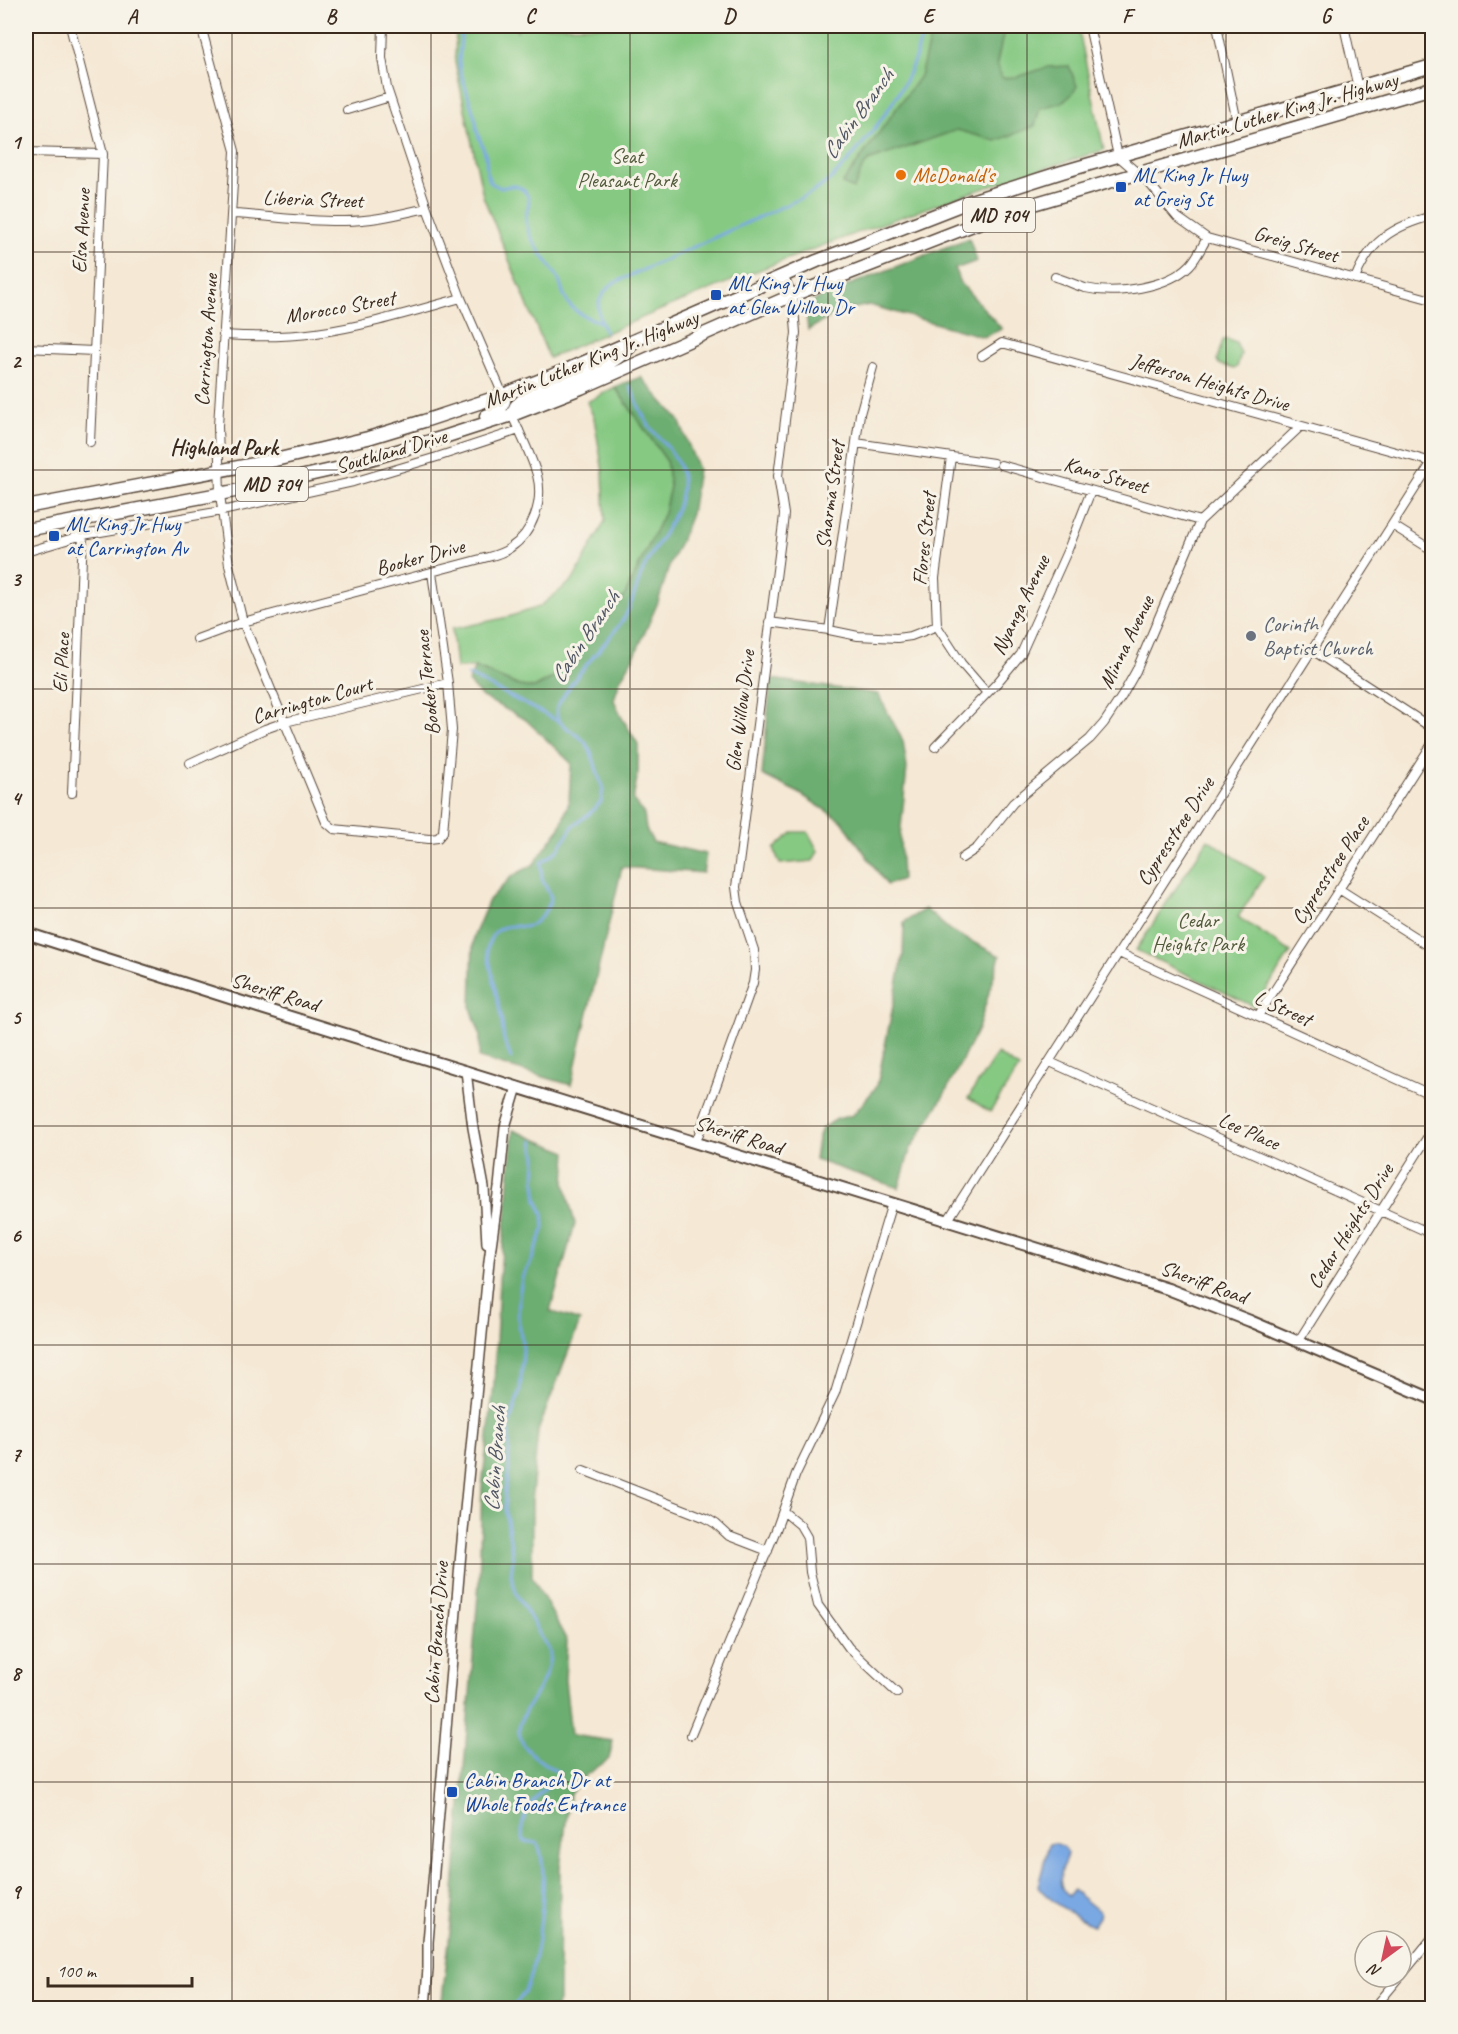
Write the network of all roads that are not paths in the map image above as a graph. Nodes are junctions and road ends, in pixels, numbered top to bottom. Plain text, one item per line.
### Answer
1 (70, 26) edge
2 (201, 26) edge
3 (383, 26) edge
4 (1089, 26) edge
5 (1217, 26) edge
6 (1344, 26) edge
7 (1432, 66) edge
8 (1358, 88) junction
9 (1432, 88) edge
10 (390, 97) junction
11 (347, 110) dead end
12 (1237, 122) junction
13 (26, 152) edge
14 (103, 154) junction
15 (1118, 156) junction
16 (1139, 174) junction
17 (427, 207) junction
18 (232, 214) junction
19 (1432, 216) edge
20 (1207, 238) junction
21 (783, 276) junction
22 (1055, 277) dead end
23 (1355, 279) junction
24 (793, 295) junction
25 (462, 298) junction
26 (1432, 300) edge
27 (223, 336) junction
28 (634, 341) junction
29 (26, 348) edge
30 (94, 351) junction
31 (982, 356) dead end
32 (873, 367) dead end
33 (503, 395) junction
34 (512, 415) junction
35 (1301, 426) junction
36 (519, 430) junction
37 (90, 442) dead end
38 (856, 443) junction
39 (402, 449) junction
40 (951, 457) junction
41 (1432, 462) edge
42 (219, 471) junction
43 (1091, 491) junction
44 (220, 494) junction
45 (26, 507) edge
46 (222, 511) junction
47 (1200, 521) junction
48 (1392, 525) junction
49 (26, 530) edge
50 (83, 535) junction
51 (1432, 550) edge
52 (26, 552) edge
53 (432, 573) junction
54 (243, 622) junction
55 (769, 622) junction
56 (937, 626) junction
57 (829, 630) junction
58 (196, 639) dead end
59 (1312, 650) junction
60 (448, 683) junction
61 (987, 693) junction
62 (285, 722) junction
63 (1432, 728) edge
64 (1432, 744) edge
65 (934, 747) dead end
66 (190, 763) dead end
67 (72, 793) dead end
68 (326, 822) joint
69 (962, 858) dead end
70 (1340, 889) junction
71 (26, 933) edge
72 (1432, 948) edge
73 (1119, 953) junction
74 (1258, 1016) junction
75 (1050, 1062) junction
76 (466, 1071) junction
77 (517, 1087) junction
78 (1432, 1095) edge
79 (1432, 1130) edge
80 (696, 1142) junction
81 (892, 1203) junction
82 (1380, 1210) junction
83 (948, 1220) junction
84 (1432, 1234) edge
85 (489, 1261) junction
86 (1298, 1342) junction
87 (1432, 1400) edge
88 (583, 1470) dead end
89 (783, 1511) junction
90 (768, 1551) junction
91 (897, 1694) dead end
92 (691, 1735) dead end
93 (1432, 1938) edge
94 (1413, 1961) edge
95 (1389, 1989) edge
96 (425, 2008) edge
97 (1374, 2008) edge

1 - 14 street, Elsa Avenue
2 - 18 street, Carrington Avenue
3 - 10 street
4 - 15 street
5 - 12 street
6 - 8 street
7 - 8 main road, Martin Luther King Jr. Highway / MD 704
8 - 12 main road, Martin Luther King Jr. Highway / MD 704
9 - 16 main road, Martin Luther King Jr. Highway / MD 704
10 - 11 street
10 - 17 street
12 - 15 main road, Martin Luther King Jr. Highway / MD 704
13 - 14 street
14 - 30 street, Elsa Avenue
15 - 16 street
15 - 21 main road, Martin Luther King Jr. Highway / MD 704
16 - 20 street, Greig Street
16 - 24 main road, Martin Luther King Jr. Highway / MD 704
17 - 18 street, Liberia Street
17 - 25 street
18 - 27 street, Carrington Avenue
19 - 23 street
20 - 22 street
20 - 23 street, Greig Street
21 - 24 street, Glen Willow Drive
21 - 28 main road, Martin Luther King Jr. Highway / MD 704
23 - 26 street, Greig Street
24 - 34 main road, Martin Luther King Jr. Highway / MD 704
24 - 55 street, Glen Willow Drive
25 - 27 street, Morocco Street
25 - 33 street
27 - 42 street, Carrington Avenue
28 - 33 main road, Martin Luther King Jr. Highway / MD 704
28 - 34 main road
29 - 30 street
30 - 37 street, Elsa Avenue
31 - 35 street, Jefferson Heights Drive
32 - 38 street, Sharma Street
33 - 39 main road
33 - 42 main road, Martin Luther King Jr. Highway / MD 704
34 - 36 street, Booker Drive
34 - 39 main road, Martin Luther King Jr. Highway / MD 704
35 - 41 street, Jefferson Heights Drive
35 - 47 street, Minna Avenue
36 - 46 street, Southland Drive
36 - 53 street, Booker Drive
38 - 40 street, Kano Street
38 - 57 street, Sharma Street
39 - 44 main road, Martin Luther King Jr. Highway / MD 704
40 - 43 street, Kano Street
40 - 56 street, Flores Street
41 - 48 street, Cypresstree Drive
42 - 44 street, Carrington Avenue
42 - 45 main road, Martin Luther King Jr. Highway / MD 704
43 - 47 street, Kano Street
43 - 61 street, Nyanga Avenue
44 - 46 street, Carrington Avenue
44 - 49 main road, Martin Luther King Jr. Highway / MD 704
46 - 50 street, Southland Drive
46 - 54 street, Carrington Avenue
47 - 69 street, Minna Avenue
48 - 51 street
48 - 59 street, Cypresstree Drive
50 - 52 street, Southland Drive
50 - 67 street, Eli Place
53 - 54 street, Booker Drive
53 - 60 street, Booker Terrace
54 - 58 street, Booker Drive
54 - 62 street, Carrington Avenue
55 - 57 street
55 - 80 street, Glen Willow Drive
56 - 57 street
56 - 61 street
59 - 63 street
59 - 73 street, Cypresstree Drive
60 - 62 street, Carrington Court
60 - 68 street, Booker Terrace
61 - 65 street, Nyanga Avenue
62 - 66 street, Carrington Court
62 - 68 street, Carrington Avenue
64 - 70 street, Cypresstree Place
70 - 72 street
70 - 74 street, Cypresstree Place
71 - 76 main road, Sheriff Road
73 - 74 street, L Street
73 - 75 street, Cypresstree Drive
74 - 78 street, L Street
75 - 82 street, Lee Place
75 - 83 street, Cypresstree Drive
76 - 77 main road, Sheriff Road
76 - 85 street, Cabin Branch Drive
77 - 80 main road, Sheriff Road
77 - 85 street, Cabin Branch Drive
79 - 82 street, Cedar Heights Drive
80 - 81 main road, Sheriff Road
81 - 83 main road, Sheriff Road
81 - 89 street
82 - 84 street, Lee Place
82 - 86 street, Cedar Heights Drive
83 - 86 main road, Sheriff Road
85 - 96 street, Cabin Branch Drive
86 - 87 main road, Sheriff Road
88 - 90 street
89 - 90 street
89 - 91 street
90 - 92 street
93 - 94 street
95 - 97 street

